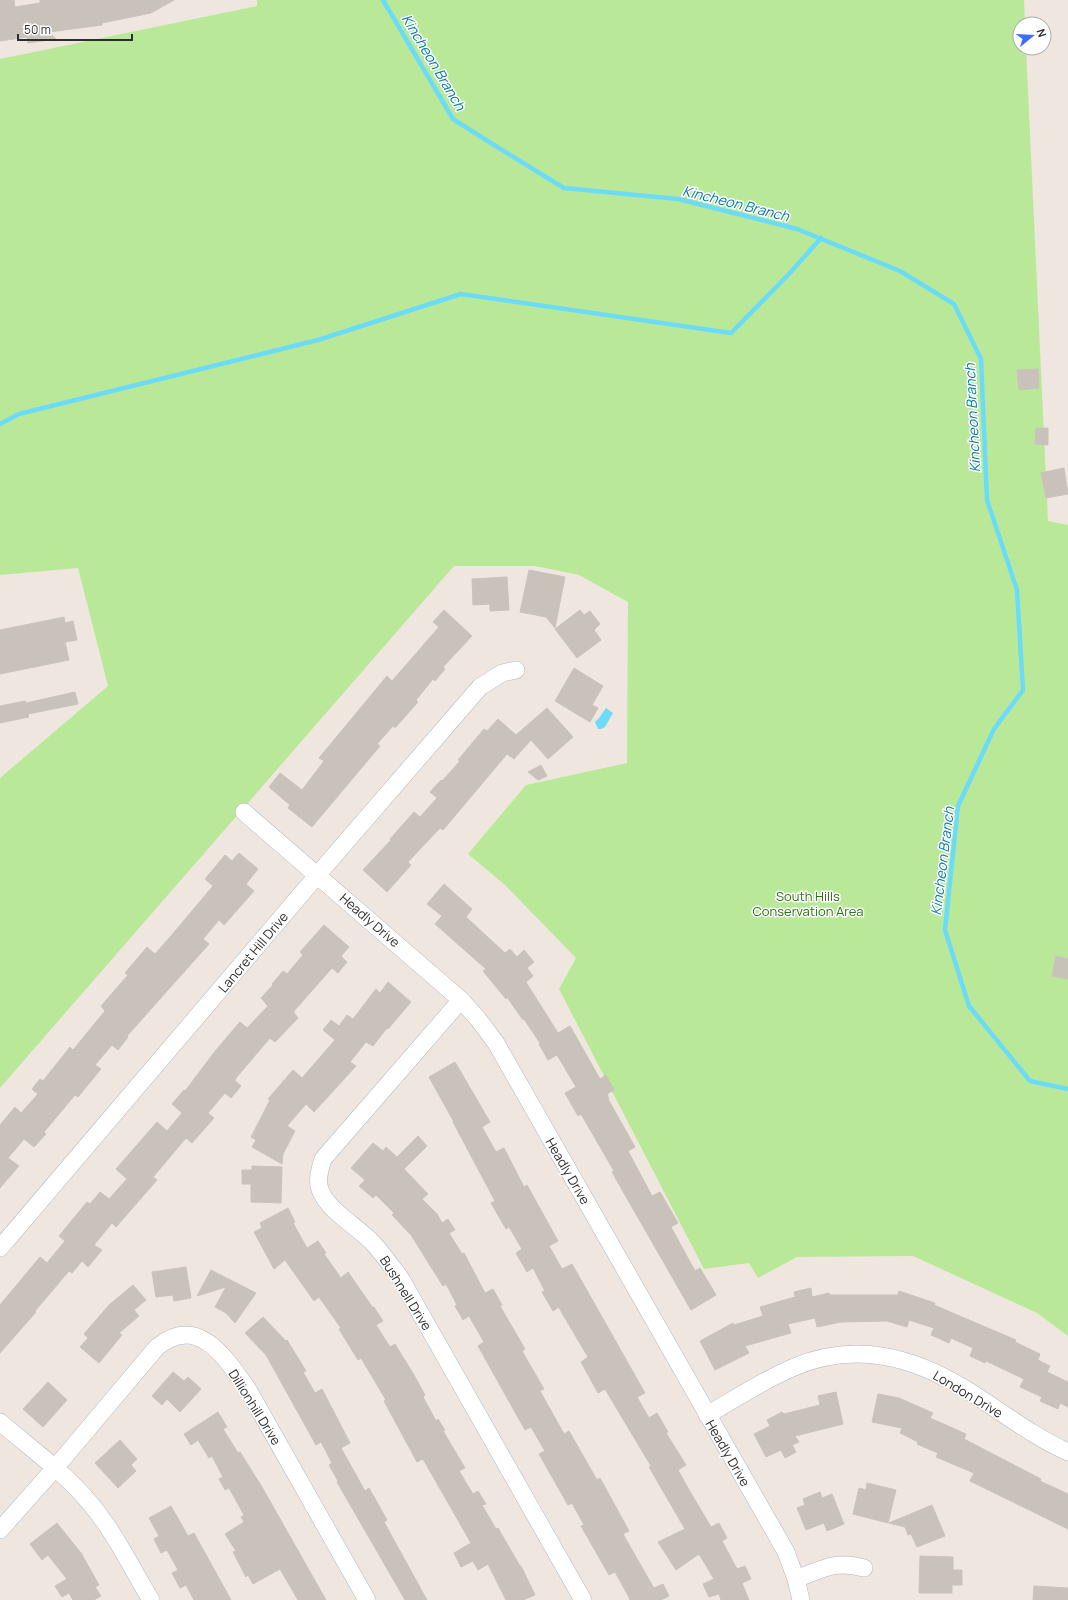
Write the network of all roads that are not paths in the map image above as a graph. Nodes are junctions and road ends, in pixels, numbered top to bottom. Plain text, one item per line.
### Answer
1 (516, 670) dead end
2 (244, 812) dead end
3 (318, 875) junction
4 (462, 1000) junction
5 (0, 1248) edge
6 (707, 1415) junction
7 (0, 1422) edge
8 (1068, 1452) edge
9 (54, 1468) junction
10 (0, 1530) edge
11 (864, 1568) dead end
12 (796, 1579) junction
13 (150, 1600) edge
14 (367, 1600) edge
15 (583, 1600) edge
16 (801, 1600) edge

1 - 3 street, Lancret Hill Drive
2 - 3 street, Headly Drive
3 - 4 street, Headly Drive
3 - 5 street, Lancret Hill Drive
4 - 6 street, Headly Drive
4 - 15 street, Bushnell Drive
6 - 8 street, London Drive
6 - 12 street, Headly Drive
7 - 9 street
9 - 10 street, Dillionhill Drive
9 - 13 street
9 - 14 street, Dillionhill Drive
11 - 12 street
12 - 16 street, Headly Drive

